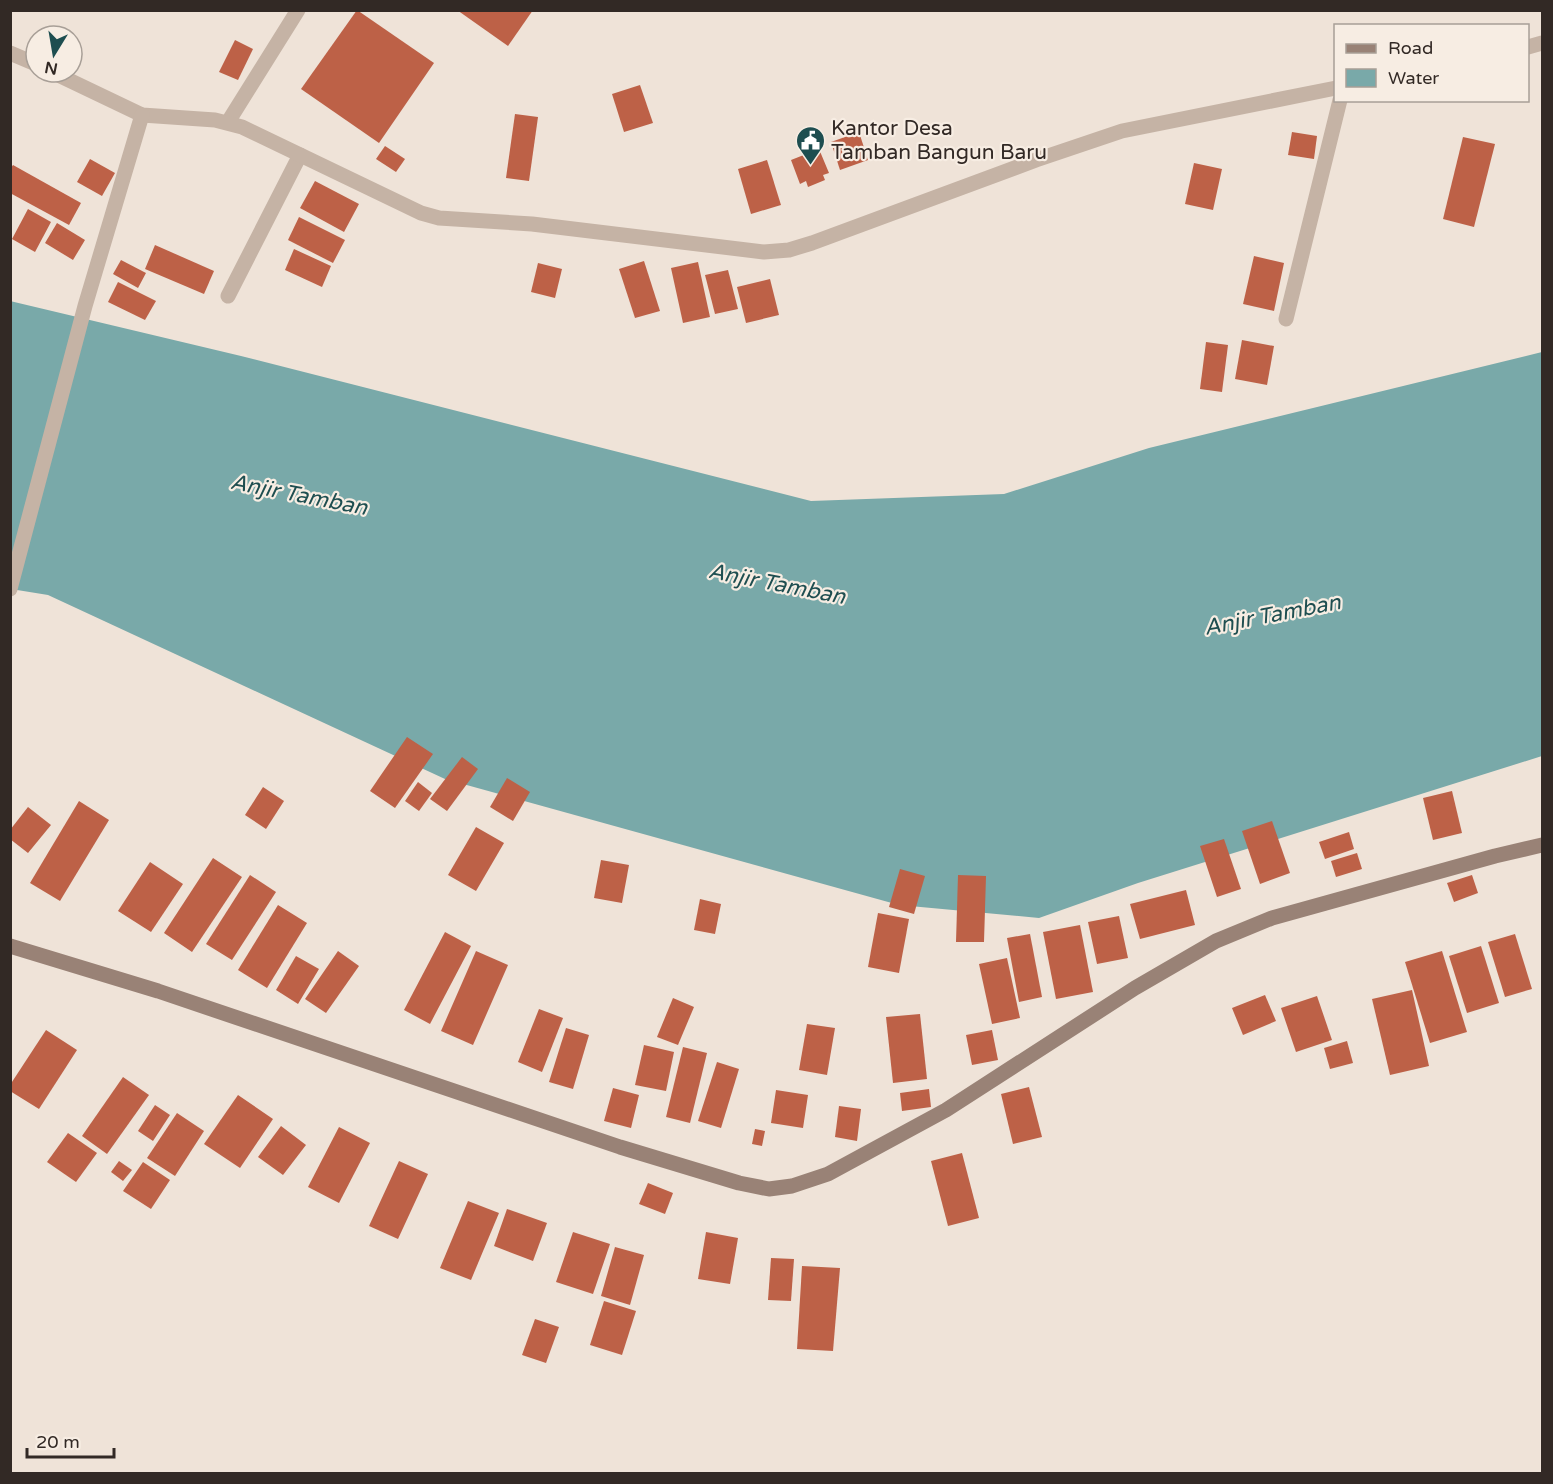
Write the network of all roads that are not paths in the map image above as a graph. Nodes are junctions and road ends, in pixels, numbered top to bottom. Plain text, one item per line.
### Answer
1 (298, 10) edge
2 (10, 53) edge
3 (24, 59) edge
4 (77, 84) edge
5 (1334, 88) edge
6 (1340, 102) edge
7 (142, 116) junction
8 (228, 122) junction
9 (300, 155) junction
10 (228, 297) dead end
11 (1286, 319) dead end
12 (10, 589) edge
13 (1542, 845) edge
14 (10, 946) edge

1 - 8 street
2 - 3 street
4 - 7 street
5 - 9 street
6 - 11 street
7 - 8 street
7 - 12 street
8 - 9 street
9 - 10 street
13 - 14 street

